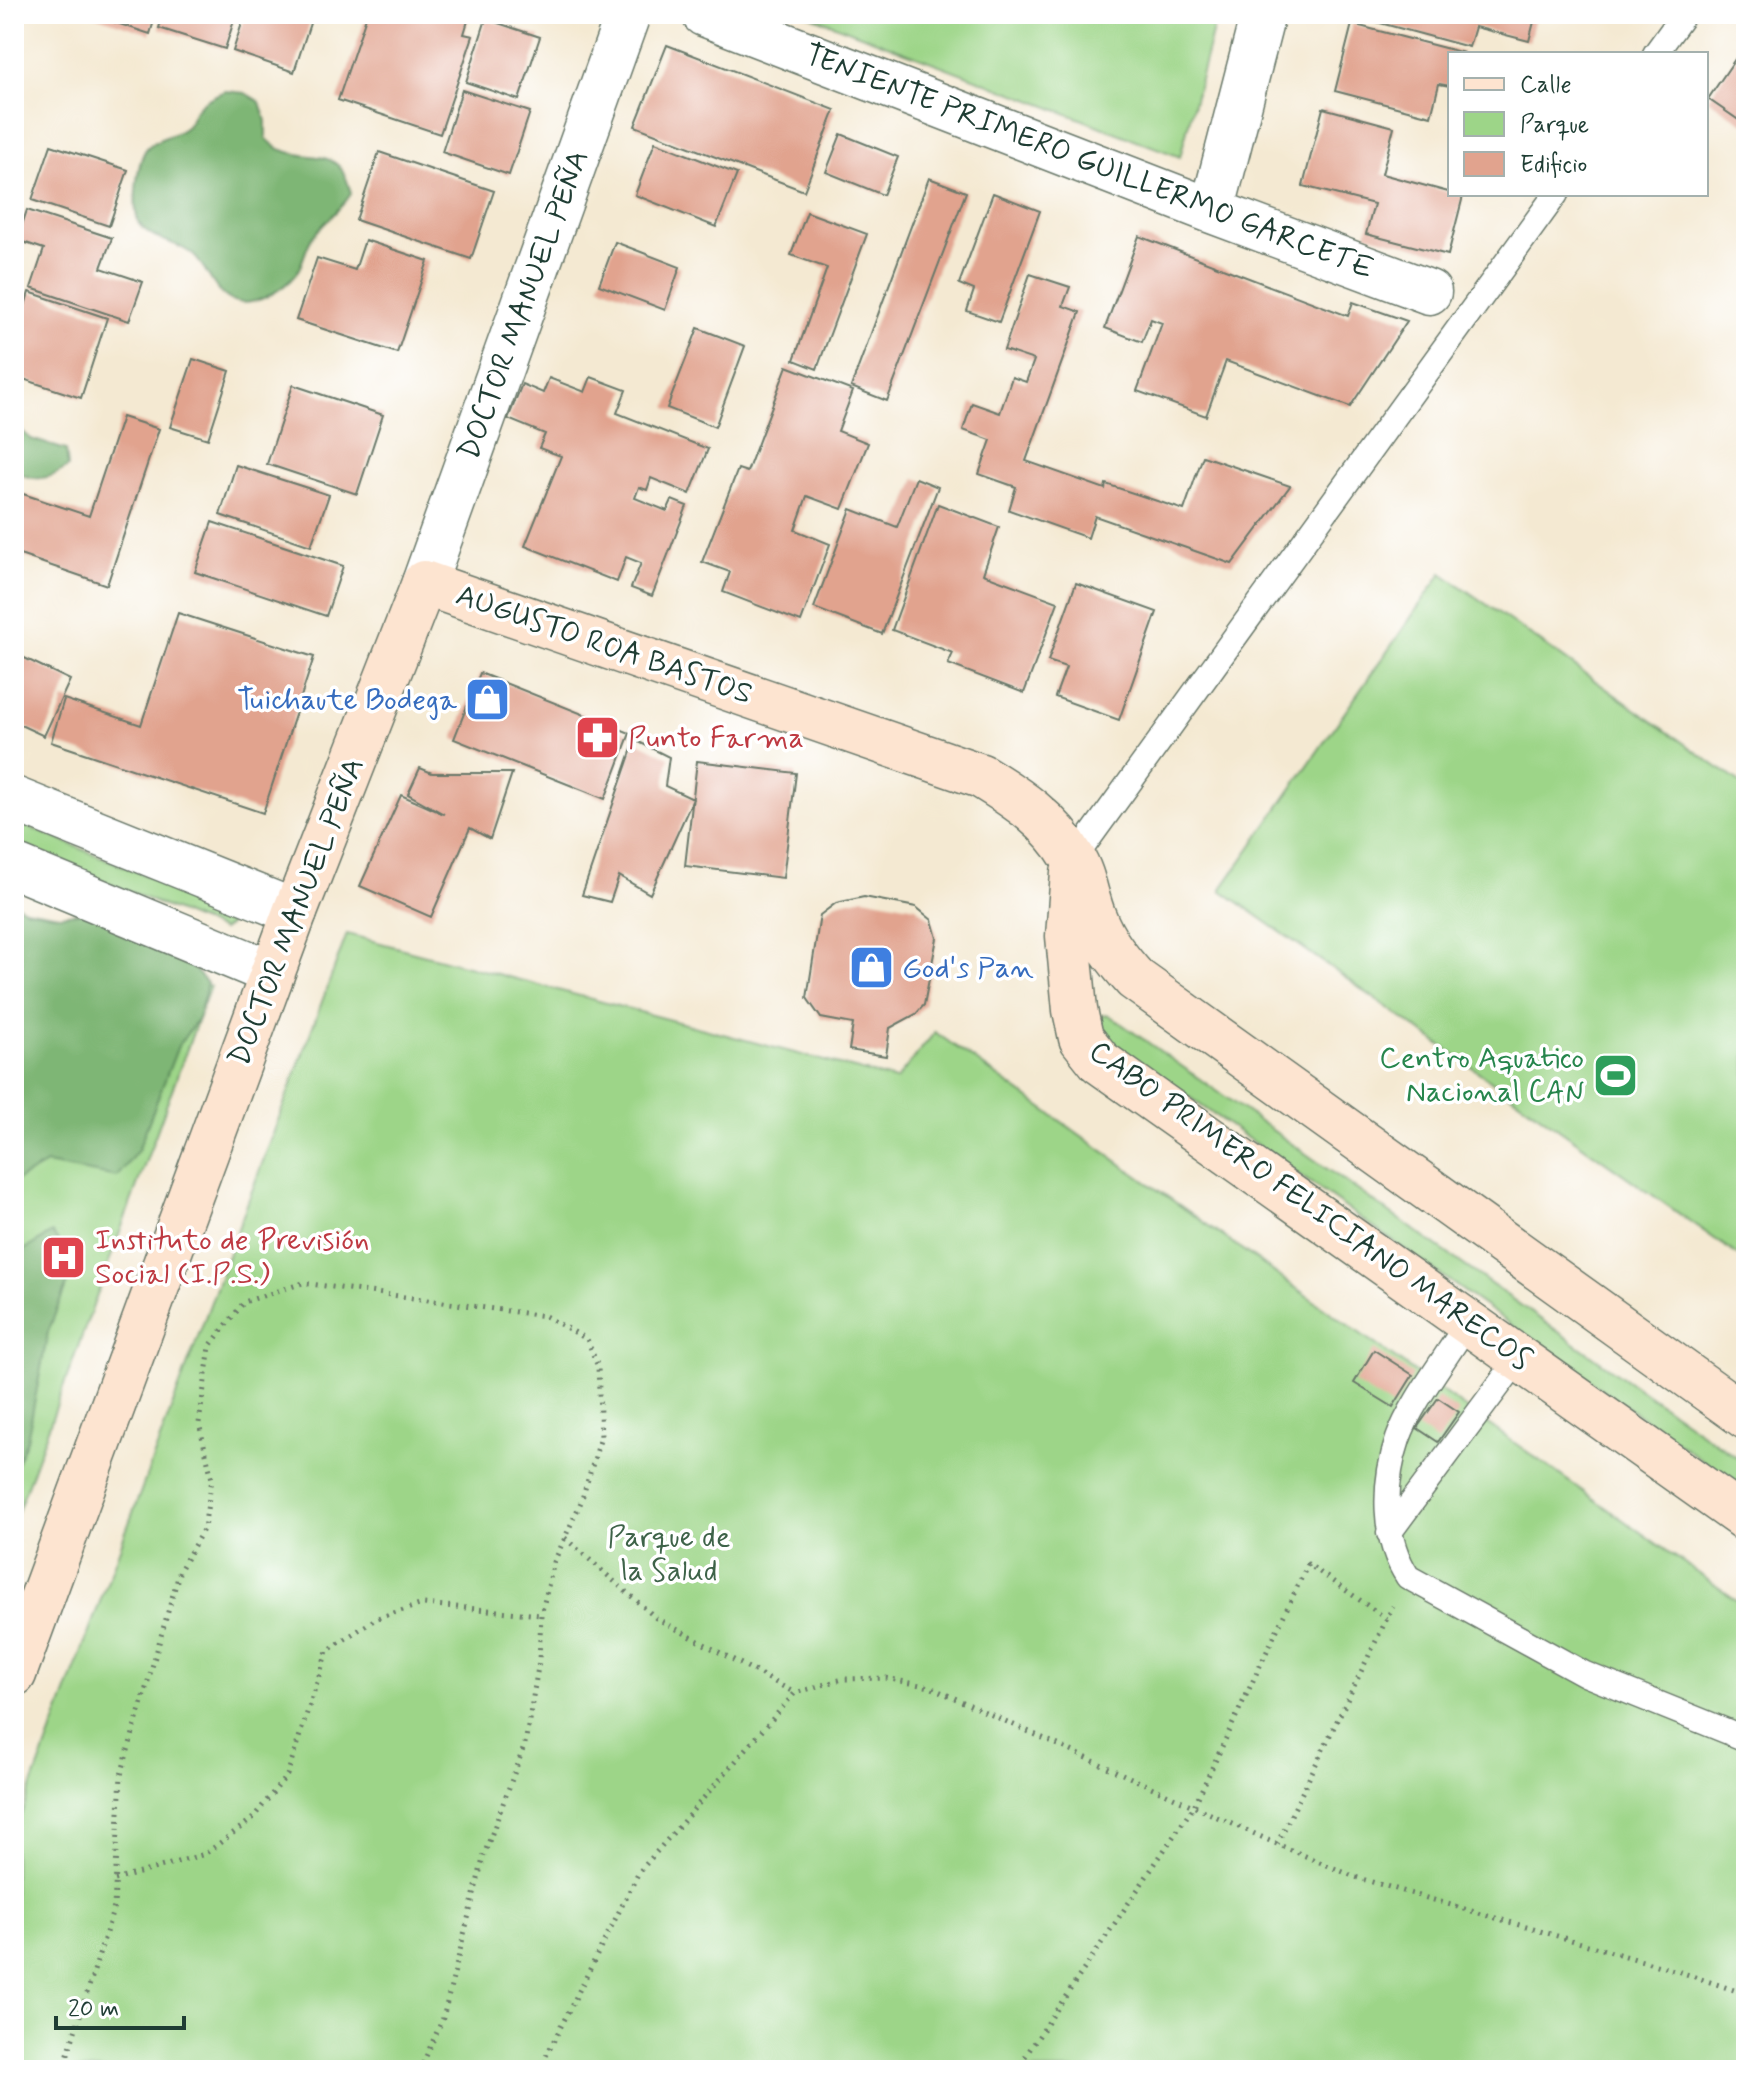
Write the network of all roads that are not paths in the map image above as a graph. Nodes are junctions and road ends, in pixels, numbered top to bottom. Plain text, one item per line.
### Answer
1 (628, 14) edge
2 (704, 14) edge
3 (1263, 14) edge
4 (1684, 14) edge
5 (1656, 52) edge
6 (1555, 196) edge
7 (1212, 211) junction
8 (1429, 292) dead end
9 (424, 583) junction
10 (14, 799) edge
11 (1074, 859) junction
12 (14, 866) edge
13 (295, 912) junction
14 (272, 973) junction
15 (1468, 1322) junction
16 (1519, 1358) junction
17 (1743, 1407) edge
18 (1746, 1519) edge
19 (1389, 1533) junction
20 (14, 1674) edge
21 (1746, 1739) edge

1 - 9 street, DOCTOR MANUEL PEÑA
2 - 7 street, TENIENTE PRIMERO GUILLERMO GARCETE
3 - 7 street
4 - 5 lane
6 - 11 lane
7 - 8 street, TENIENTE PRIMERO GUILLERMO GARCETE
9 - 11 street, AUGUSTO ROA BASTOS
9 - 13 street, DOCTOR MANUEL PEÑA
10 - 13 street
11 - 15 street, CABO PRIMERO FELICIANO MARECOS
11 - 17 street
12 - 14 street
13 - 14 street, DOCTOR MANUEL PEÑA
14 - 20 street, DOCTOR MANUEL PEÑA
15 - 16 street, CABO PRIMERO FELICIANO MARECOS
15 - 19 lane
16 - 18 street, CABO PRIMERO FELICIANO MARECOS
16 - 19 lane
19 - 21 lane

